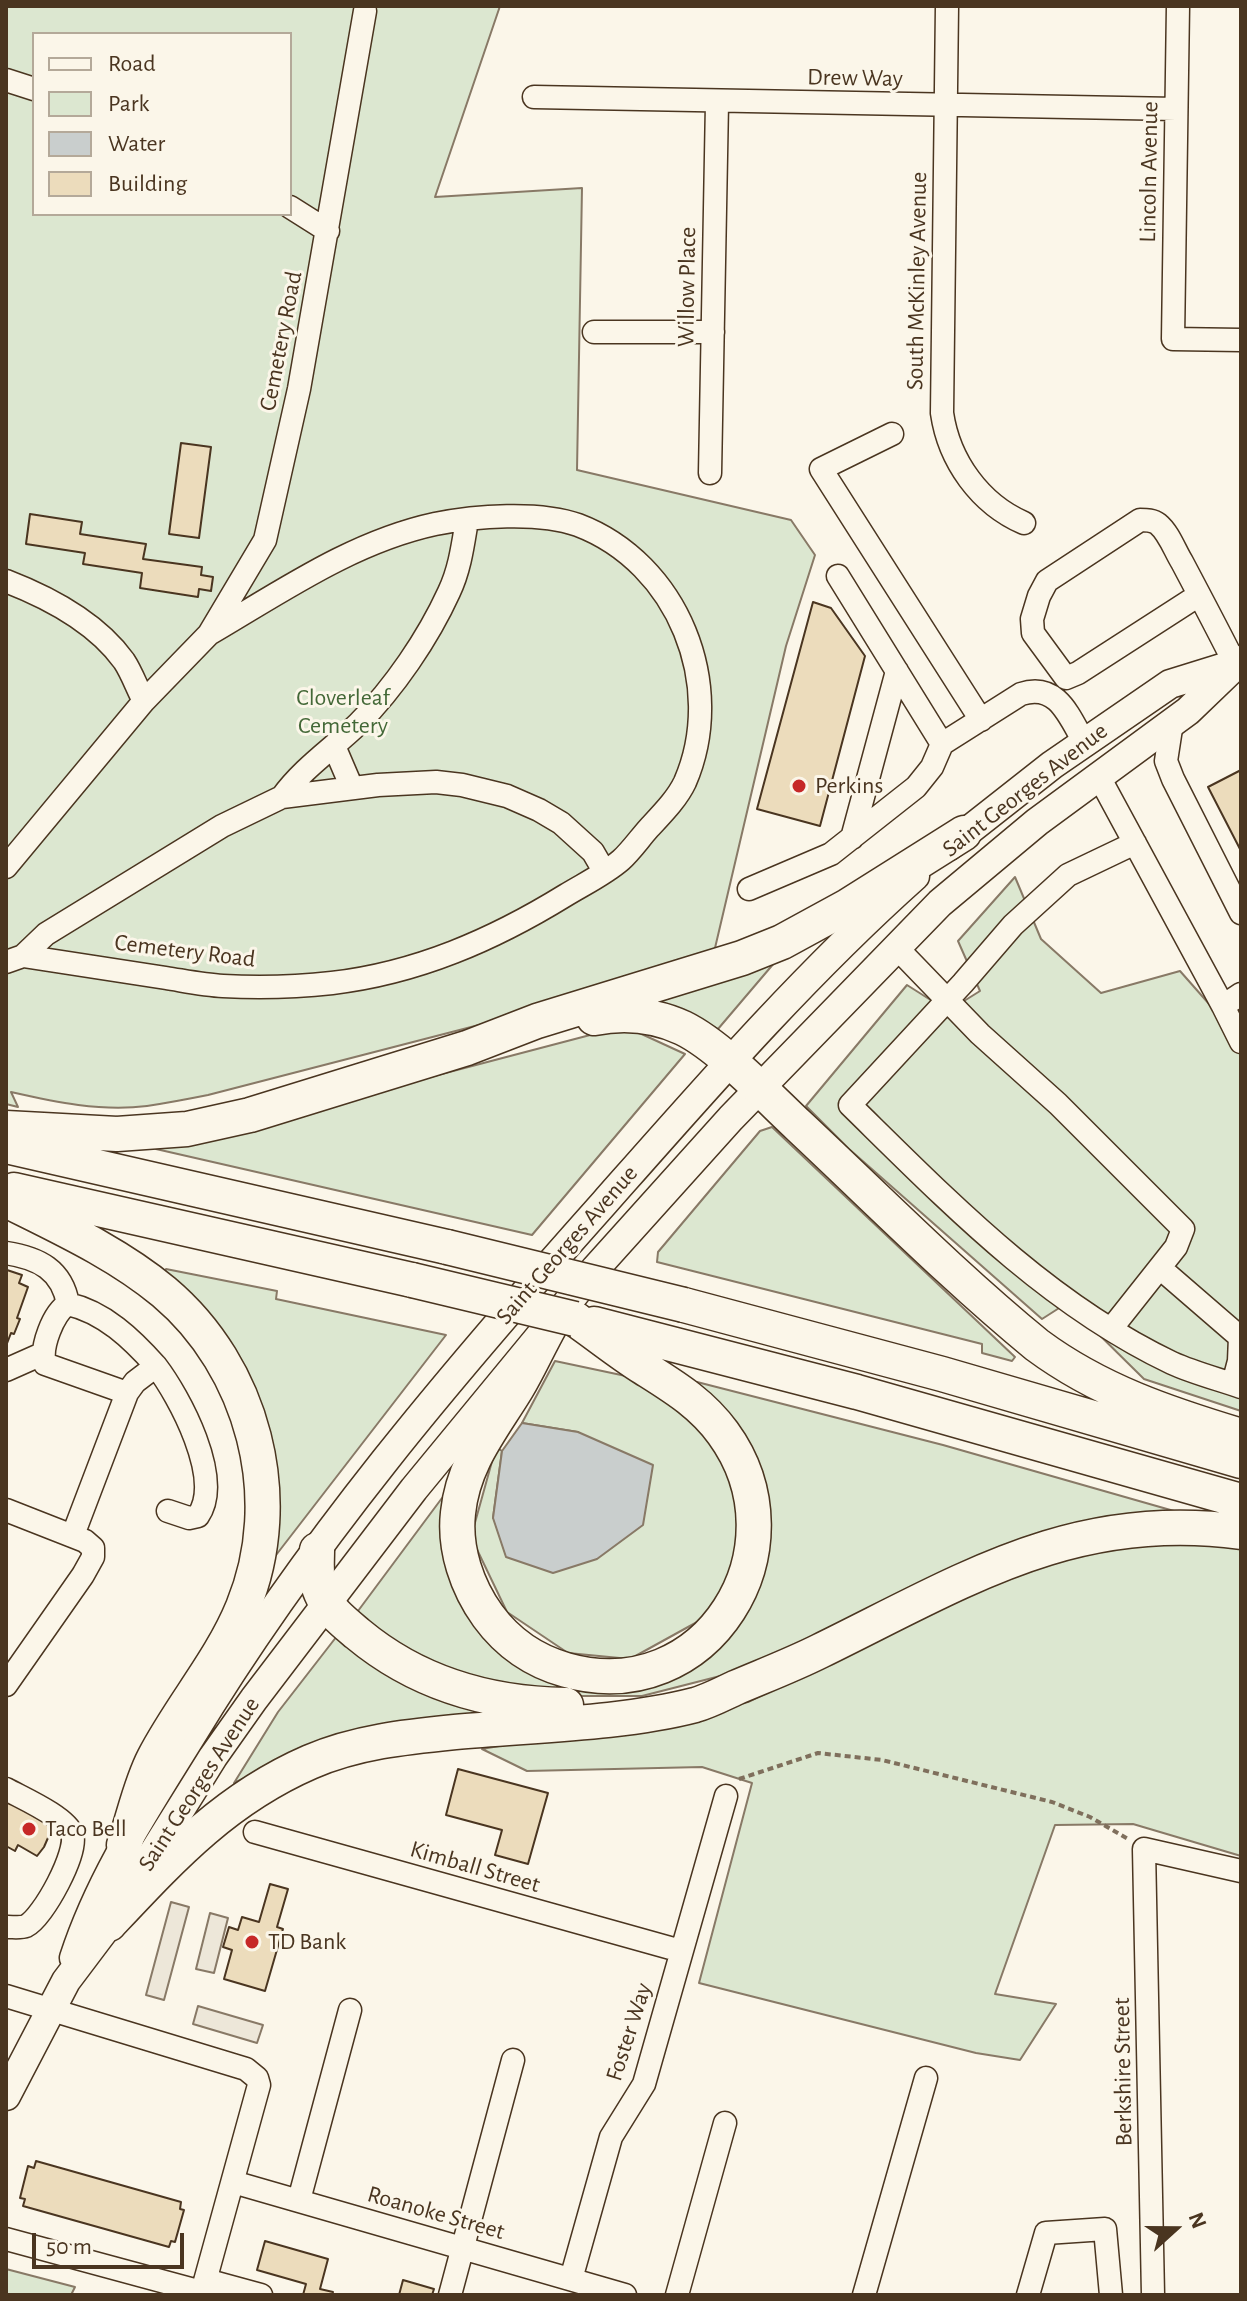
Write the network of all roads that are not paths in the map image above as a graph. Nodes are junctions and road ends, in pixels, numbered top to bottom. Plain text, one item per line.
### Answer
1 (947, 6) edge
2 (1178, 6) edge
3 (365, 11) dead end
4 (6, 80) edge
5 (32, 88) edge
6 (534, 97) dead end
7 (717, 103) junction
8 (945, 105) junction
9 (1176, 109) junction
10 (292, 208) edge
11 (328, 231) junction
12 (594, 332) dead end
13 (713, 332) junction
14 (1241, 340) edge
15 (892, 434) dead end
16 (710, 473) dead end
17 (467, 520) junction
18 (1024, 523) dead end
19 (838, 576) dead end
20 (6, 581) edge
21 (1199, 595) junction
22 (209, 634) junction
23 (1239, 663) edge
24 (897, 671) junction
25 (1058, 686) junction
26 (144, 701) junction
27 (981, 720) junction
28 (1172, 722) junction
29 (1084, 742) junction
30 (942, 744) junction
31 (334, 746) junction
32 (1098, 775) junction
33 (352, 788) junction
34 (282, 797) junction
35 (964, 833) junction
36 (852, 838) junction
37 (1135, 843) junction
38 (6, 867) edge
39 (604, 871) junction
40 (749, 889) dead end
41 (1241, 913) edge
42 (896, 947) junction
43 (15, 959) edge
44 (797, 990) junction
45 (948, 1000) junction
46 (1232, 1000) edge
47 (1241, 1042) edge
48 (467, 1048) junction
49 (796, 1051) junction
50 (730, 1064) junction
51 (759, 1089) junction
52 (6, 1128) edge
53 (6, 1146) edge
54 (6, 1189) edge
55 (6, 1200) edge
56 (6, 1253) edge
57 (1160, 1268) junction
58 (68, 1304) junction
59 (563, 1321) junction
60 (1111, 1329) junction
61 (1240, 1337) edge
62 (42, 1354) junction
63 (650, 1354) junction
64 (156, 1366) junction
65 (6, 1370) edge
66 (1237, 1386) edge
67 (127, 1393) junction
68 (1241, 1436) edge
69 (1241, 1461) edge
70 (1241, 1501) edge
71 (6, 1510) edge
72 (168, 1511) dead end
73 (1241, 1532) edge
74 (73, 1535) junction
75 (317, 1550) junction
76 (327, 1602) junction
77 (6, 1685) edge
78 (738, 1687) junction
79 (6, 1789) edge
80 (726, 1796) road end
81 (255, 1832) dead end
82 (124, 1845) junction
83 (1241, 1871) edge
84 (109, 1924) junction
85 (8, 1927) dead end
86 (681, 1951) junction
87 (66, 1981) junction
88 (6, 1996) edge
89 (51, 2010) junction
90 (350, 2010) dead end
91 (513, 2060) dead end
92 (926, 2078) dead end
93 (6, 2096) edge
94 (725, 2123) dead end
95 (233, 2182) junction
96 (299, 2200) junction
97 (6, 2239) edge
98 (464, 2248) junction
99 (571, 2279) junction
100 (206, 2280) junction
101 (261, 2295) edge
102 (450, 2295) edge
103 (625, 2295) edge
104 (677, 2295) edge
105 (864, 2295) edge
106 (1028, 2295) edge
107 (1111, 2295) edge
108 (1153, 2295) edge

1 - 8 street, South McKinley Avenue
2 - 9 street, Lincoln Avenue
3 - 11 street, Cemetery Road
4 - 5 street
6 - 7 street, Drew Way
7 - 8 street, Drew Way
7 - 13 street, Willow Place
8 - 9 street, Drew Way
8 - 18 street, South McKinley Avenue
9 - 14 street, Lincoln Avenue
10 - 11 street
11 - 22 street, Cemetery Road
12 - 13 street
13 - 16 street, Willow Place
15 - 27 street
17 - 22 street, Cemetery Road
17 - 31 street, Cemetery Road
17 - 39 street, Cemetery Road
19 - 24 street
20 - 26 street
21 - 23 street
21 - 25 street
21 - 25 street
22 - 26 street, Cemetery Road
23 - 28 main road, Saint Georges Avenue
23 - 29 main road, Saint Georges Avenue
24 - 30 street
24 - 36 street
25 - 27 street
25 - 29 street
26 - 38 street, Cemetery Road
27 - 30 street
28 - 32 main road, Saint Georges Avenue
28 - 41 street
29 - 35 main road, Saint Georges Avenue
30 - 36 street
31 - 33 street
31 - 34 street, Cemetery Road
32 - 37 street
32 - 42 main road, Saint Georges Avenue
33 - 34 street, Cemetery Road
33 - 39 street, Cemetery Road
34 - 43 street, Cemetery Road
35 - 44 main road, Saint Georges Avenue
35 - 48 highway
36 - 40 street
37 - 45 street
37 - 46 street
39 - 43 street, Cemetery Road
42 - 45 street
42 - 49 main road, Saint Georges Avenue
44 - 49 main road
44 - 50 main road, Saint Georges Avenue
45 - 57 street
45 - 60 street
46 - 47 street
48 - 50 highway
48 - 52 highway
49 - 51 main road, Saint Georges Avenue
50 - 51 highway
50 - 75 main road, Saint Georges Avenue
51 - 59 main road, Saint Georges Avenue
51 - 68 highway
53 - 69 highway, bridge
54 - 59 highway, bridge
55 - 82 highway
56 - 58 street
57 - 60 street
57 - 61 street
58 - 62 street
58 - 64 street
59 - 63 highway
59 - 63 highway
59 - 76 main road, Saint Georges Avenue
60 - 66 street
61 - 66 street
62 - 65 street
62 - 67 street
63 - 70 highway
64 - 67 street
64 - 72 street
67 - 74 street
71 - 74 street
73 - 78 highway
74 - 77 street
75 - 76 highway
75 - 82 main road, Saint Georges Avenue
76 - 78 highway
76 - 84 main road, Saint Georges Avenue
78 - 84 highway
79 - 85 street
80 - 86 street, Foster Way
81 - 86 street, Kimball Street
82 - 87 main road, Saint Georges Avenue
83 - 108 street, Berkshire Street
84 - 87 main road, Saint Georges Avenue
86 - 99 street, Foster Way
87 - 89 main road, Saint Georges Avenue
88 - 89 street
89 - 93 main road, Saint Georges Avenue
89 - 95 street
90 - 96 street
91 - 98 street
92 - 105 street
94 - 104 street
95 - 96 street, Roanoke Street
95 - 100 street
96 - 98 street, Roanoke Street
97 - 100 street
98 - 99 street, Roanoke Street
98 - 102 street
99 - 103 street, Roanoke Street
100 - 101 street
106 - 107 street

